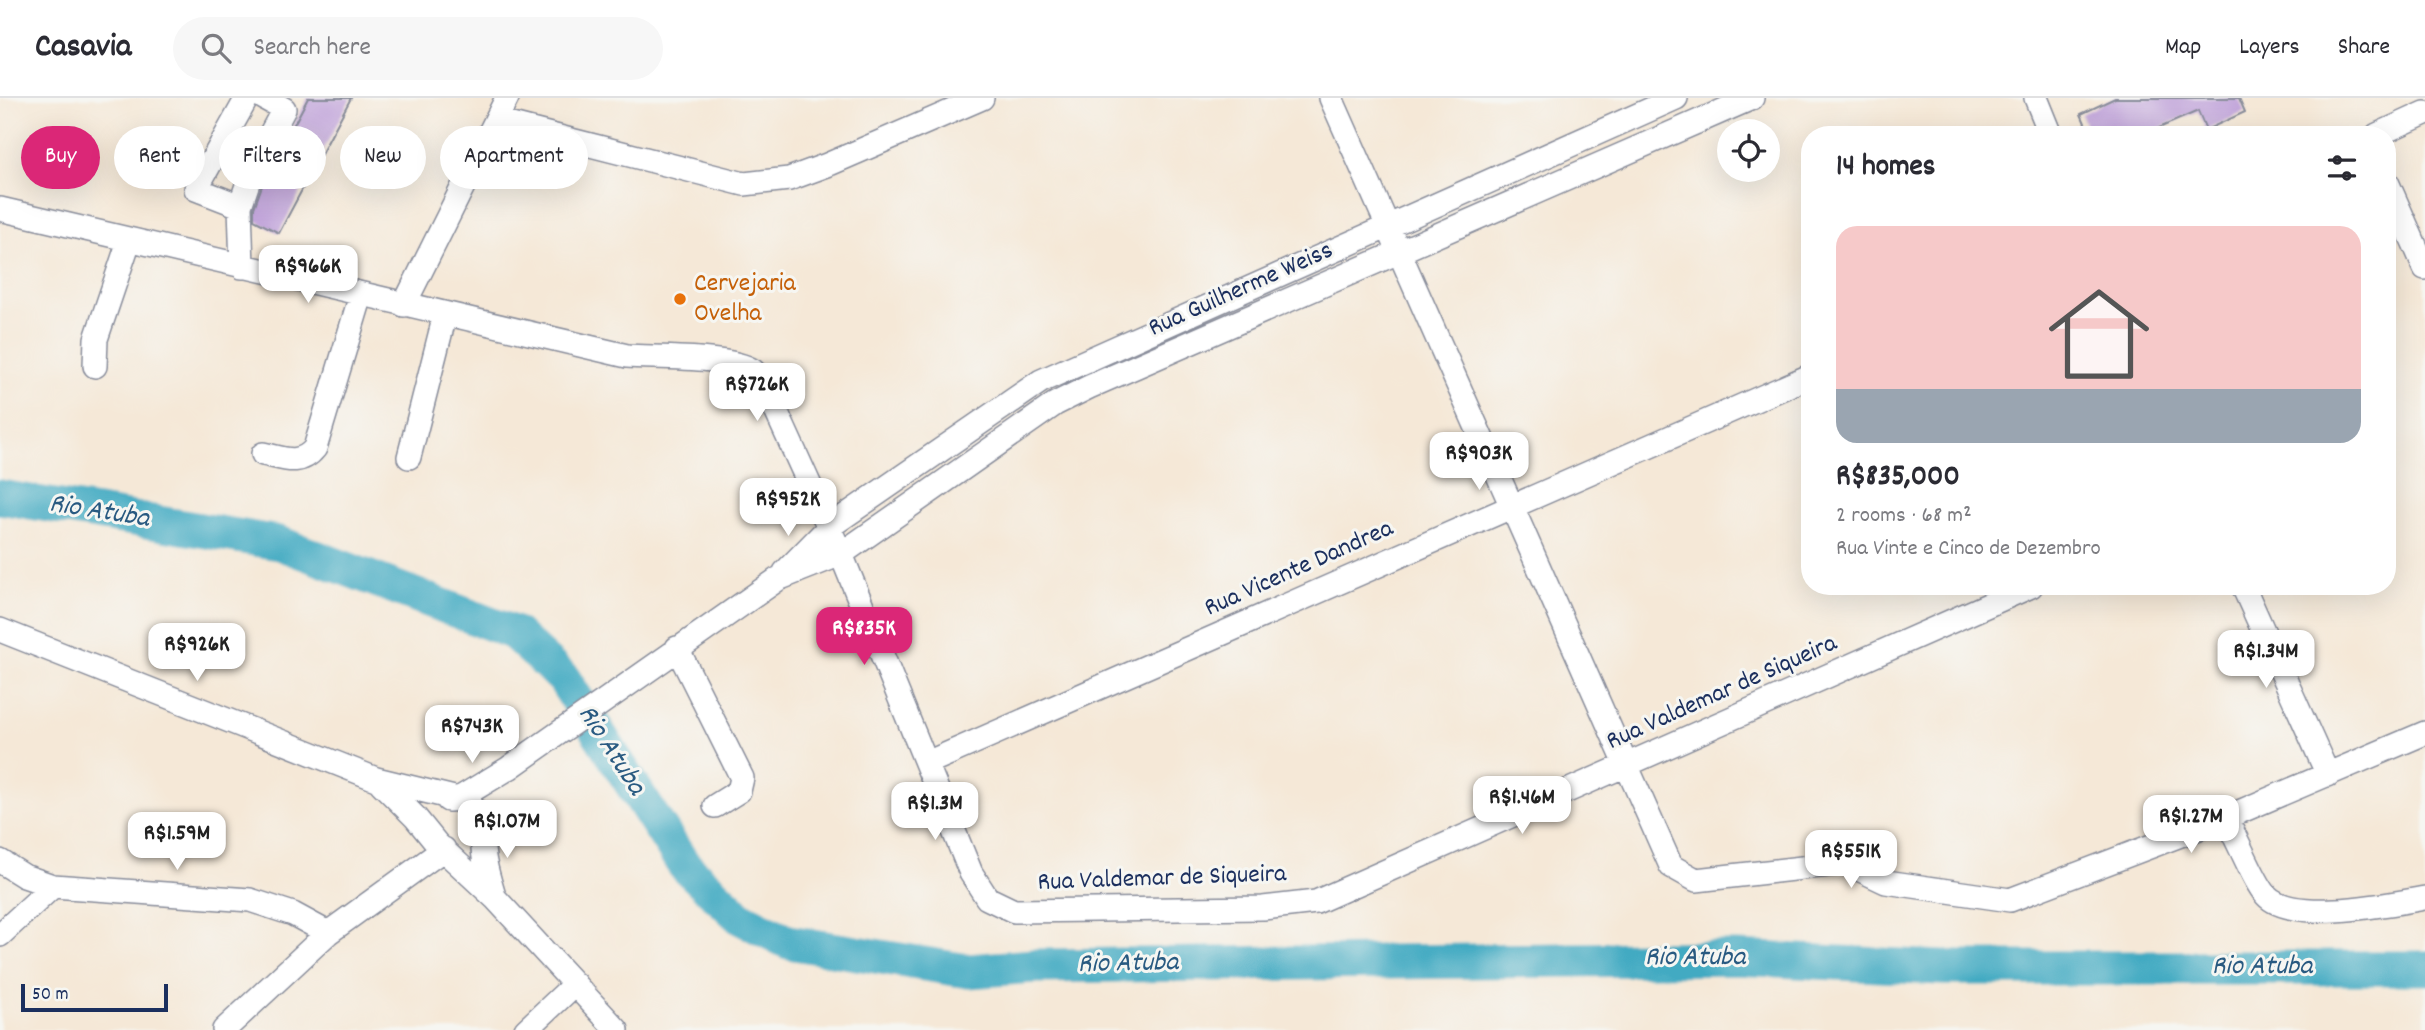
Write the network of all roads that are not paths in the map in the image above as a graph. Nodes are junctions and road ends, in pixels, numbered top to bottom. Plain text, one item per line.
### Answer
1 (247, 98) edge
2 (264, 98) edge
3 (507, 98) edge
4 (982, 98) edge
5 (1331, 98) edge
6 (1676, 98) edge
7 (1752, 98) edge
8 (2036, 98) edge
9 (2425, 113) edge
10 (496, 121) junction
11 (2047, 126) edge
12 (2396, 126) edge
13 (240, 206) junction
14 (2396, 207) edge
15 (0, 209) edge
16 (1388, 225) junction
17 (129, 241) junction
18 (1398, 252) junction
19 (242, 267) junction
20 (2425, 268) edge
21 (361, 295) junction
22 (404, 305) junction
23 (445, 315) junction
24 (95, 366) dead end
25 (1801, 380) edge
26 (262, 454) dead end
27 (409, 457) dead end
28 (1510, 507) junction
29 (828, 527) junction
30 (841, 554) junction
31 (778, 579) junction
32 (2011, 595) edge
33 (2247, 595) edge
34 (0, 630) edge
35 (677, 648) junction
36 (2425, 733) edge
37 (518, 762) junction
38 (927, 763) junction
39 (1625, 767) junction
40 (2328, 775) junction
41 (376, 779) junction
42 (457, 799) junction
43 (715, 806) dead end
44 (2225, 818) junction
45 (481, 829) junction
46 (438, 843) junction
47 (0, 861) edge
48 (53, 886) junction
49 (495, 898) junction
50 (2425, 898) edge
51 (328, 933) junction
52 (0, 935) edge
53 (575, 984) junction
54 (224, 1030) edge
55 (526, 1030) edge
56 (617, 1030) edge

1 - 13 street
2 - 13 street
3 - 10 street
4 - 10 street
5 - 16 street
6 - 16 street, Rua Guilherme Weiss
7 - 18 street, Rua Guilherme Weiss
8 - 11 street
9 - 12 street
10 - 22 street
13 - 19 street
14 - 20 street
15 - 17 street
16 - 18 street
16 - 29 street, Rua Guilherme Weiss
17 - 19 street
17 - 24 street
18 - 28 street
18 - 30 street, Rua Guilherme Weiss
19 - 21 street
21 - 22 street
21 - 26 street
22 - 23 street
23 - 27 street
23 - 29 street
25 - 28 street, Rua Vicente Dandrea
28 - 38 street, Rua Vicente Dandrea
28 - 39 street
29 - 30 street
29 - 31 street, Rua Guilherme Weiss
30 - 31 street, Rua Guilherme Weiss
30 - 38 street
31 - 35 street, Rua Guilherme Weiss
32 - 39 street, Rua Valdemar de Siqueira
33 - 40 street
34 - 41 street
35 - 37 street, Rua Guilherme Weiss
35 - 43 street
36 - 40 street
37 - 42 street, Rua Guilherme Weiss
37 - 45 street
38 - 39 street, Rua Valdemar de Siqueira
39 - 44 street
40 - 44 street
41 - 42 street
41 - 46 street
42 - 45 street
42 - 46 street
44 - 50 street
45 - 46 street
45 - 49 street
46 - 49 street
46 - 51 street
47 - 48 street
48 - 51 street
48 - 52 street
49 - 53 street
51 - 54 street
53 - 55 street
53 - 56 street

